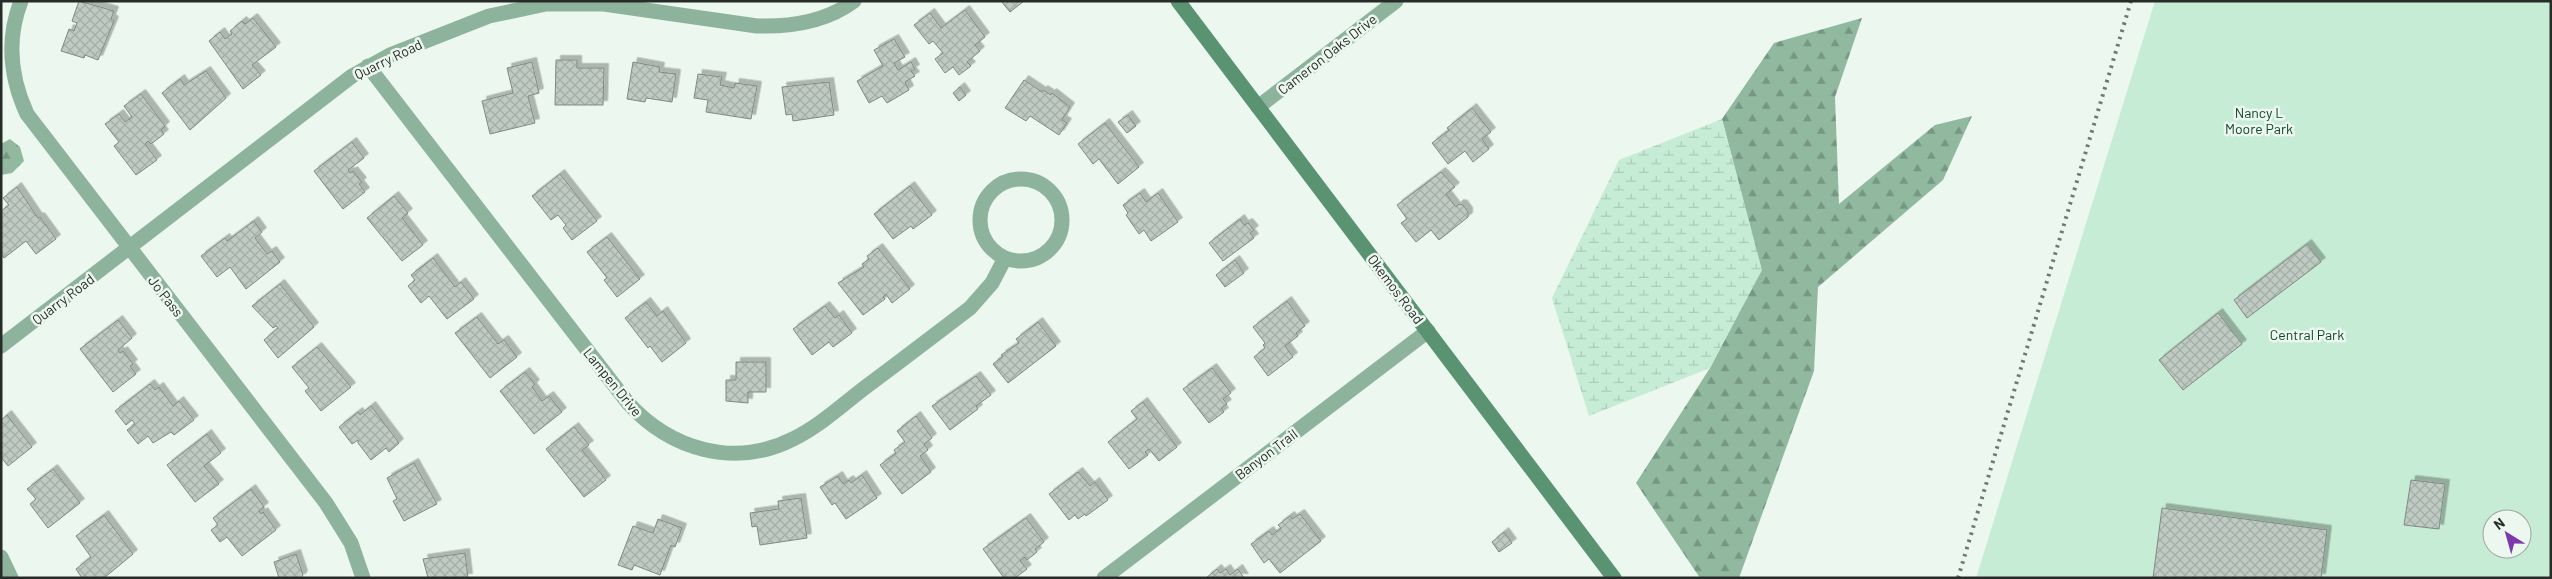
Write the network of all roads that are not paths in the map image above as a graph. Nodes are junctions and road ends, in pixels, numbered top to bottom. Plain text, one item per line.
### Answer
1 (21, 1) edge
2 (854, 1) edge
3 (1178, 1) edge
4 (1396, 1) edge
5 (368, 66) junction
6 (1258, 107) junction
7 (129, 249) junction
8 (1005, 258) junction
9 (1428, 331) junction
10 (1, 346) edge
11 (1, 558) edge
12 (11, 578) edge
13 (363, 578) edge
14 (1104, 578) edge
15 (1614, 578) edge

1 - 7 street, Jo Pass
2 - 5 street, Quarry Road
3 - 6 street, Okemos Road
4 - 6 street, Cameron Oaks Drive
5 - 7 street, Quarry Road
5 - 8 street, Lampen Drive
6 - 9 street, Okemos Road
7 - 10 street, Quarry Road
7 - 13 street, Jo Pass
8 - 8 street
9 - 14 street, Banyon Trail
9 - 15 street, Okemos Road
11 - 12 street

